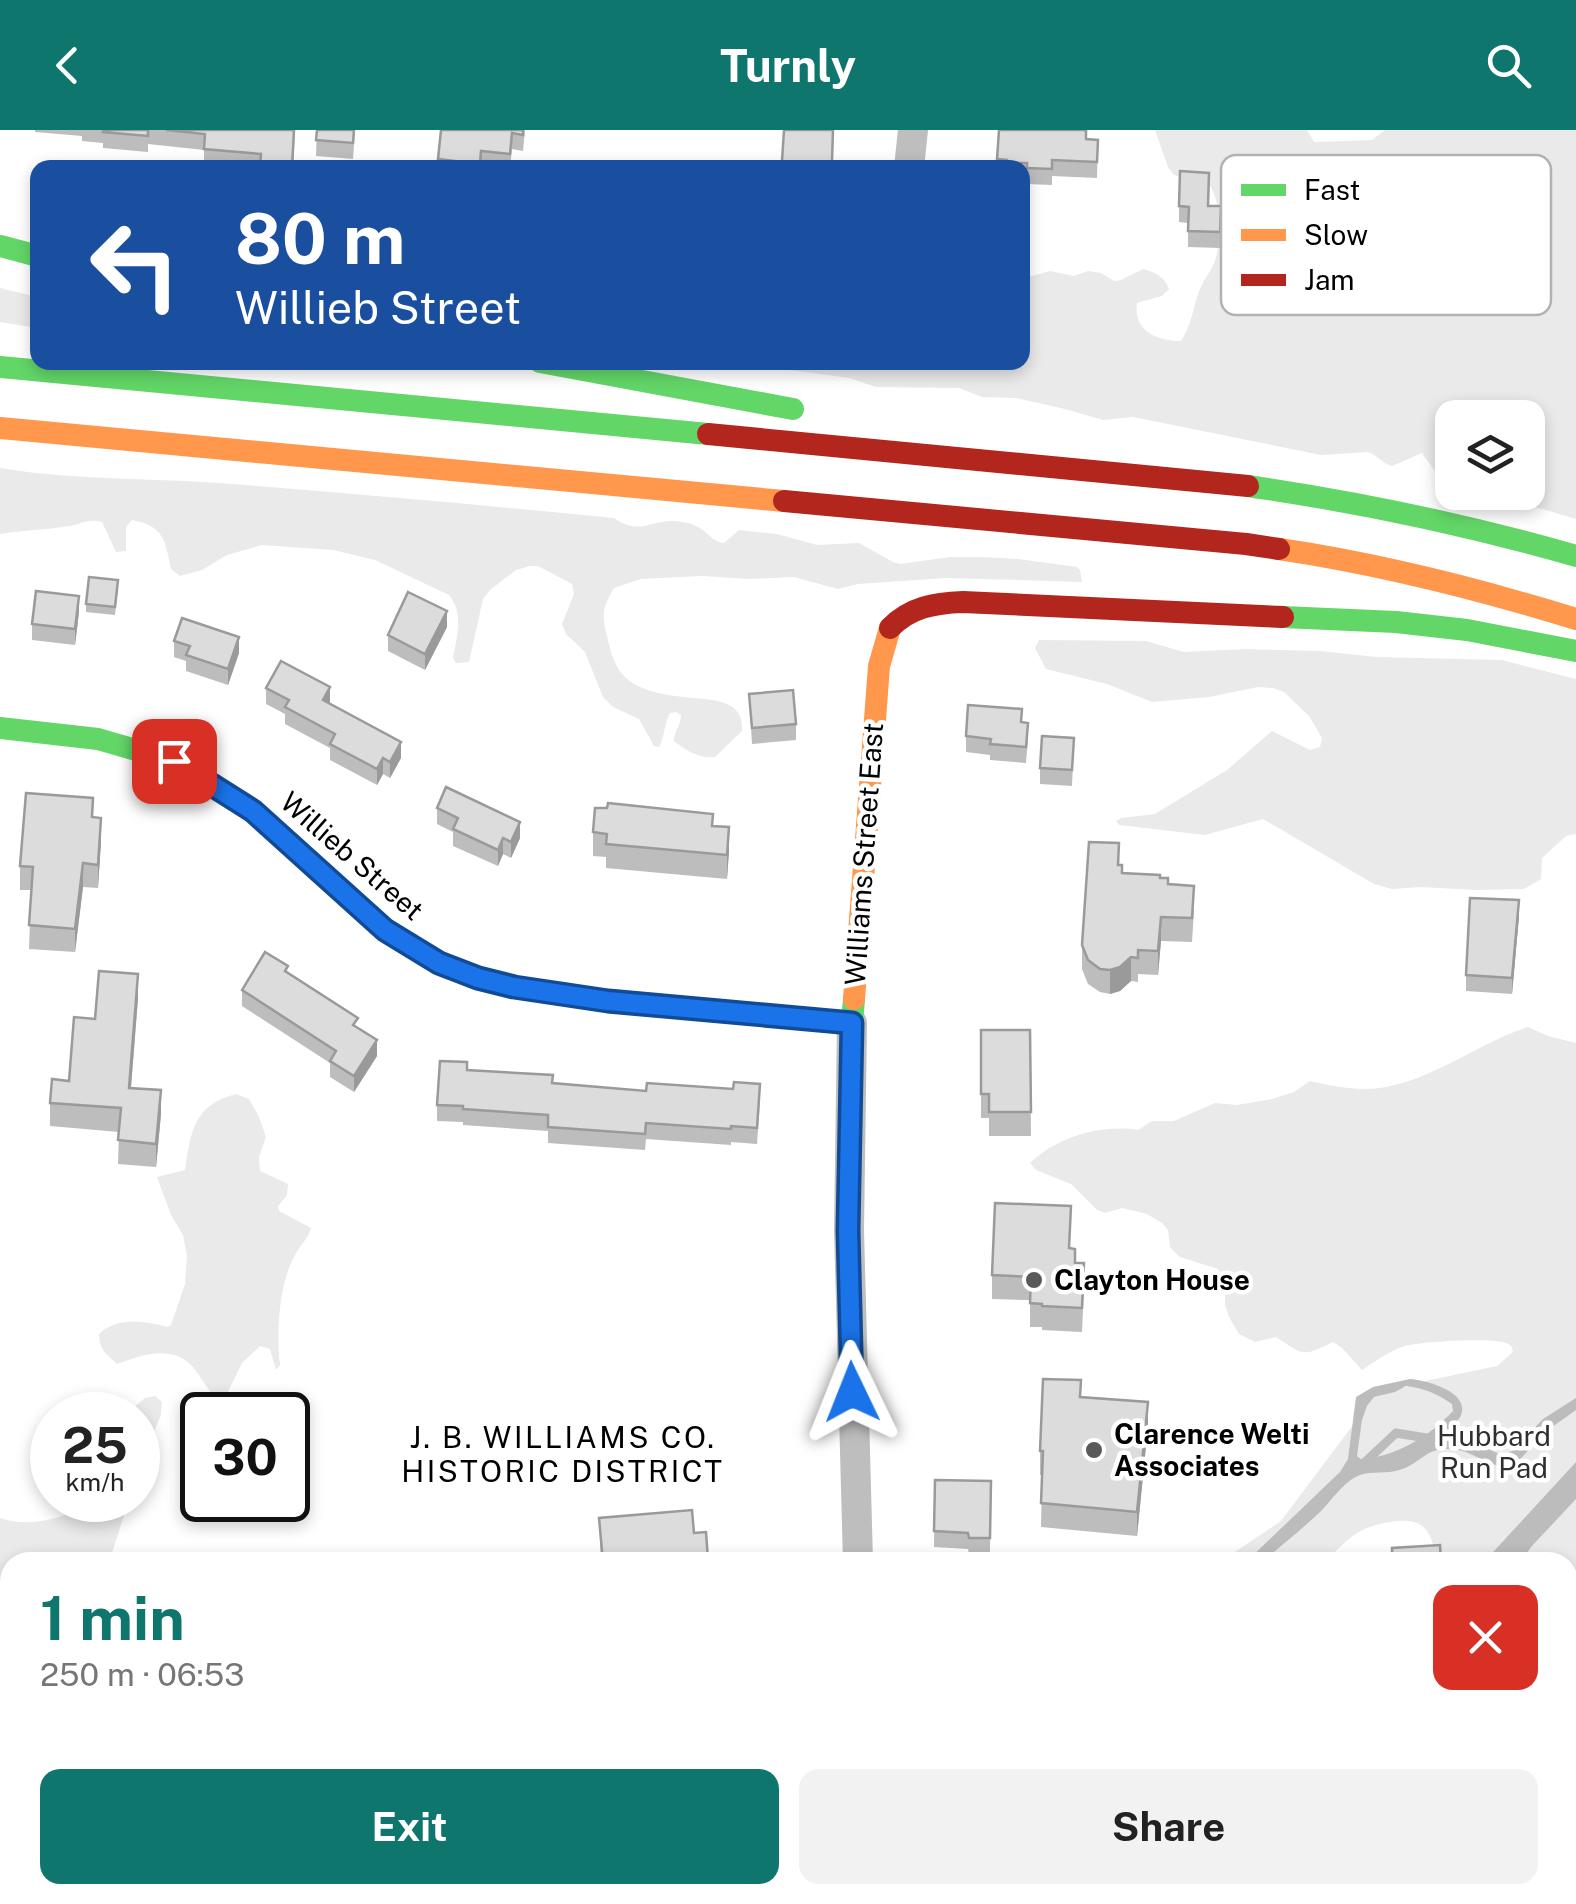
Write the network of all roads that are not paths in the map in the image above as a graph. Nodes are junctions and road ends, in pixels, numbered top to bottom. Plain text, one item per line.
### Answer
1 (913, 130) edge
2 (910, 160) edge
3 (0, 246) edge
4 (30, 254) edge
5 (0, 367) edge
6 (30, 370) edge
7 (32, 370) edge
8 (581, 370) edge
9 (820, 416) dead end
10 (850, 426) dead end
11 (0, 428) edge
12 (907, 452) junction
13 (1576, 556) edge
14 (1576, 619) edge
15 (1576, 652) edge
16 (0, 728) edge
17 (852, 1023) junction
18 (858, 1552) edge

1 - 2 street
3 - 4 main road
5 - 6 main road
7 - 12 main road
8 - 9 main road
10 - 12 main road
11 - 14 main road
12 - 13 main road
15 - 17 main road, Williams Street East
16 - 17 main road, Willieb Street
17 - 18 street, Williams Street East

